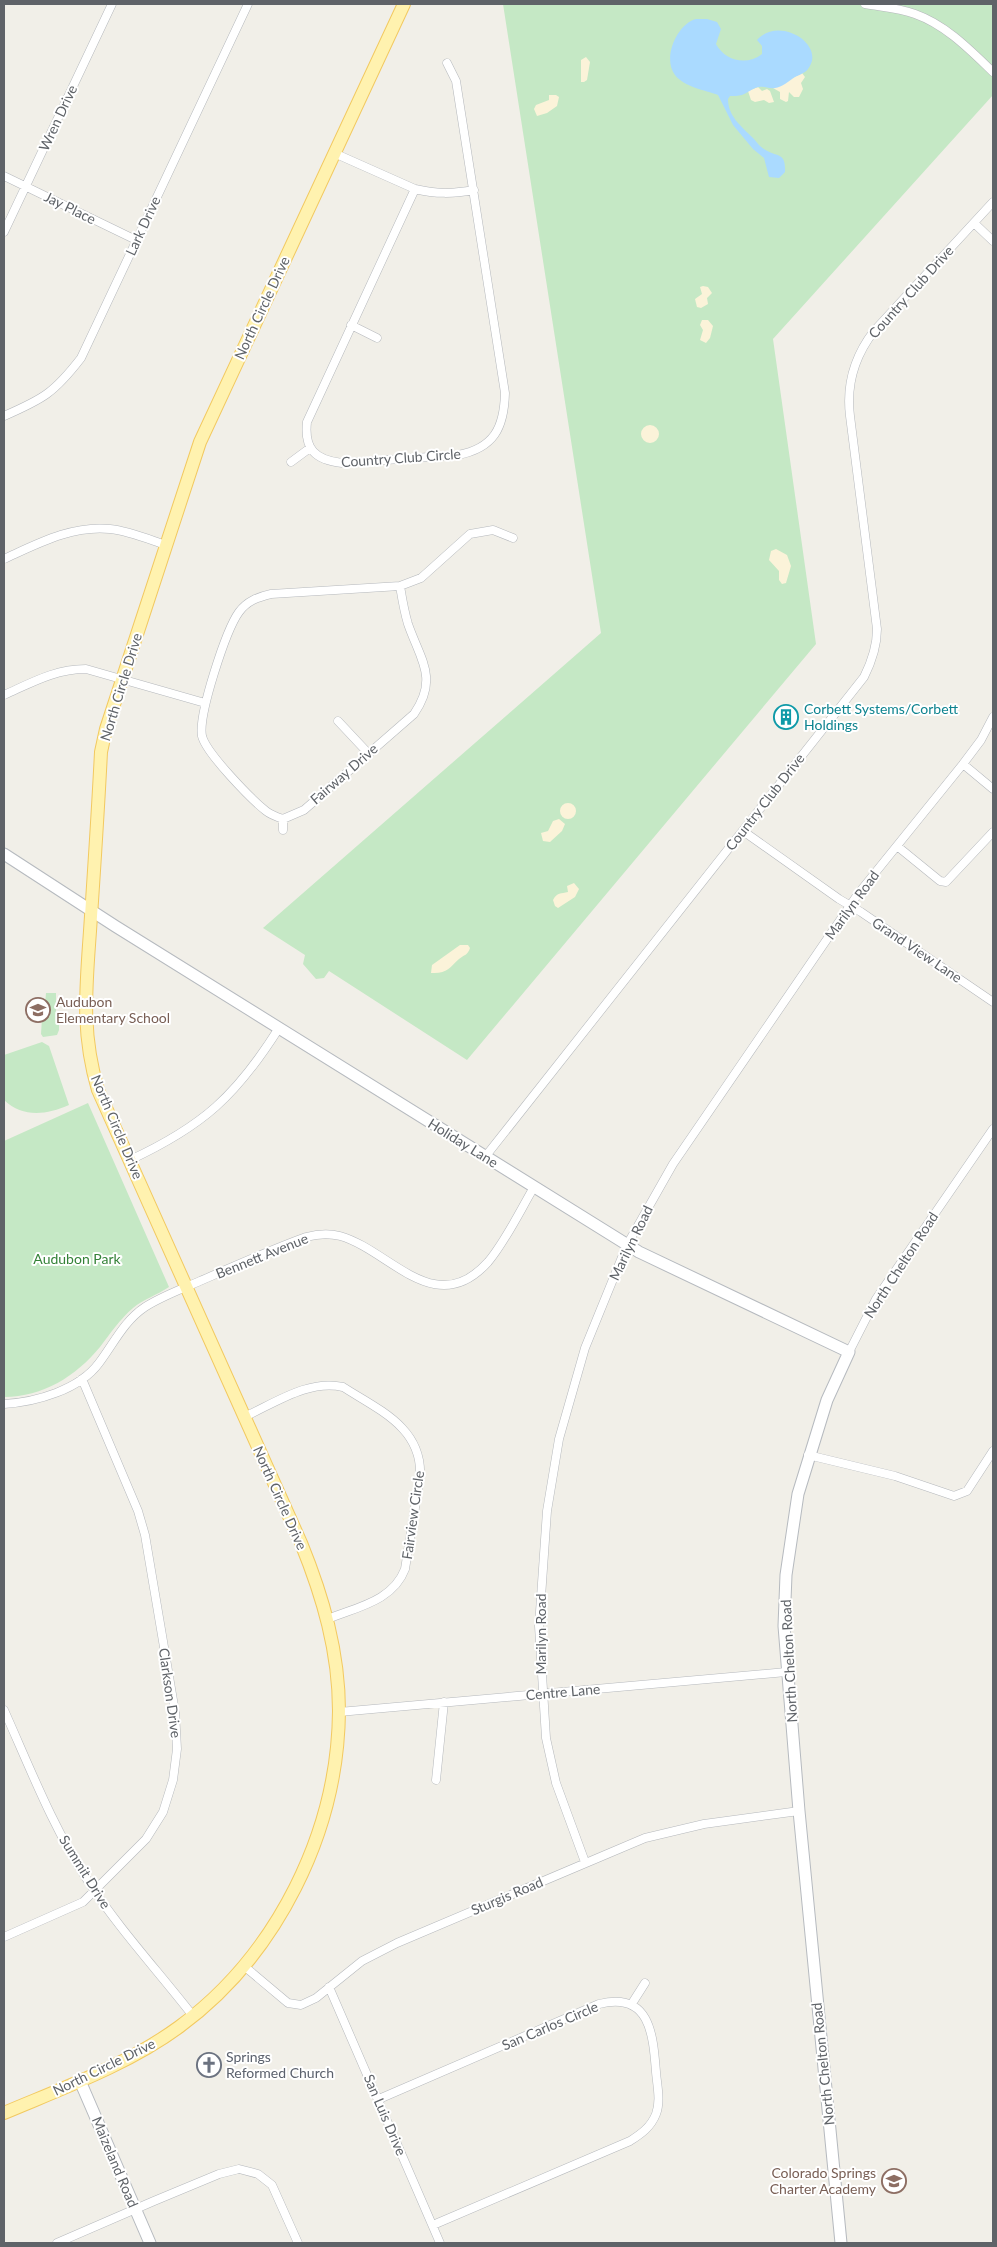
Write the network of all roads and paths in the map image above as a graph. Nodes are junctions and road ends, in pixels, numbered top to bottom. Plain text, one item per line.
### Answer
1 (112, 4) edge
2 (248, 4) edge
3 (404, 4) edge
4 (865, 4) edge
5 (447, 64) dead end
6 (993, 72) edge
7 (334, 152) junction
8 (4, 176) edge
9 (25, 187) junction
10 (415, 188) junction
11 (474, 190) junction
12 (993, 202) edge
13 (974, 223) junction
14 (4, 232) edge
15 (136, 240) junction
16 (993, 241) edge
17 (351, 325) junction
18 (377, 338) dead end
19 (4, 416) edge
20 (310, 448) junction
21 (291, 462) dead end
22 (514, 538) dead end
23 (166, 545) junction
24 (4, 560) edge
25 (400, 586) junction
26 (122, 680) junction
27 (4, 695) edge
28 (205, 704) junction
29 (993, 717) edge
30 (338, 721) dead end
31 (368, 753) junction
32 (963, 764) junction
33 (993, 789) edge
34 (283, 819) junction
35 (283, 830) dead end
36 (743, 830) junction
37 (993, 832) edge
38 (897, 846) junction
39 (4, 854) edge
40 (850, 906) junction
41 (90, 910) junction
42 (993, 1002) edge
43 (279, 1028) junction
44 (993, 1129) edge
45 (485, 1157) junction
46 (130, 1160) junction
47 (534, 1187) junction
48 (627, 1244) junction
49 (187, 1287) junction
50 (849, 1352) junction
51 (82, 1379) junction
52 (4, 1404) edge
53 (244, 1417) junction
54 (993, 1451) edge
55 (808, 1455) junction
56 (328, 1619) junction
57 (786, 1672) junction
58 (542, 1694) junction
59 (444, 1702) junction
60 (4, 1710) edge
61 (339, 1712) junction
62 (436, 1780) dead end
63 (799, 1811) junction
64 (585, 1862) junction
65 (94, 1891) junction
66 (4, 1937) edge
67 (244, 1966) junction
68 (645, 1983) dead end
69 (329, 1987) junction
70 (631, 2005) junction
71 (193, 2016) junction
72 (80, 2081) junction
73 (378, 2099) junction
74 (4, 2113) edge
75 (135, 2209) junction
76 (433, 2226) junction
77 (58, 2243) edge
78 (150, 2243) edge
79 (298, 2243) edge
80 (440, 2243) edge
81 (842, 2243) edge

1 - 9 street, Wren Drive
2 - 15 street, Lark Drive
3 - 7 main road, North Circle Drive
4 - 6 street
5 - 11 street, Country Club Circle
7 - 10 street
7 - 23 main road, North Circle Drive
8 - 9 street, Jay Place
9 - 14 street, Wren Drive
9 - 15 street, Jay Place
10 - 11 street
10 - 17 street
11 - 20 street, Country Club Circle
12 - 13 street, Country Club Drive
13 - 16 street
13 - 36 street, Country Club Drive
15 - 19 street, Lark Drive
17 - 18 street
17 - 20 street
20 - 21 street
22 - 25 street
23 - 24 street
23 - 26 main road, North Circle Drive
25 - 28 street
25 - 31 street, Fairway Drive
26 - 27 street
26 - 28 street
26 - 41 main road, North Circle Drive
28 - 34 street
29 - 32 street, Marilyn Road
30 - 31 street
31 - 34 street, Fairway Drive
32 - 33 street
32 - 38 street, Marilyn Road
34 - 35 street
36 - 40 street, Grand View Lane
36 - 45 street, Country Club Drive
37 - 38 street
38 - 40 street, Marilyn Road
39 - 41 street, Holiday Lane
40 - 42 street, Grand View Lane
40 - 48 street, Marilyn Road
41 - 43 street, Holiday Lane
41 - 46 main road, North Circle Drive
43 - 45 street, Holiday Lane
43 - 46 street
44 - 50 street, North Chelton Road
45 - 47 street, Holiday Lane
46 - 49 main road, North Circle Drive
47 - 48 street, Holiday Lane
47 - 49 street, Bennett Avenue
48 - 50 street, Holiday Lane
48 - 58 street, Marilyn Road
49 - 51 street, Bennett Avenue
49 - 53 main road, North Circle Drive
50 - 55 street, North Chelton Road
51 - 52 street, Bennett Avenue
51 - 65 street, Clarkson Drive
53 - 56 main road, North Circle Drive
53 - 56 street, Fairview Circle
54 - 55 street
55 - 57 street, North Chelton Road
56 - 61 main road, North Circle Drive
57 - 58 street, Centre Lane
57 - 63 street, North Chelton Road
58 - 59 street, Centre Lane
58 - 64 street, Marilyn Road
59 - 61 street, Centre Lane
59 - 62 street
60 - 65 street, Summit Drive
61 - 67 main road, North Circle Drive
63 - 64 street, Sturgis Road
63 - 81 street, North Chelton Road
64 - 69 street, Sturgis Road
65 - 66 street, Clarkson Drive
65 - 71 street, Summit Drive
67 - 69 street, Sturgis Road
67 - 71 main road, North Circle Drive
68 - 70 street
69 - 73 street, San Luis Drive
70 - 73 street, San Carlos Circle
70 - 76 street
71 - 72 main road, North Circle Drive
72 - 74 main road, North Circle Drive
72 - 75 street, Maizeland Road
73 - 76 street, San Luis Drive
75 - 77 street
75 - 78 street, Maizeland Road
75 - 79 street
76 - 80 street, San Luis Drive

